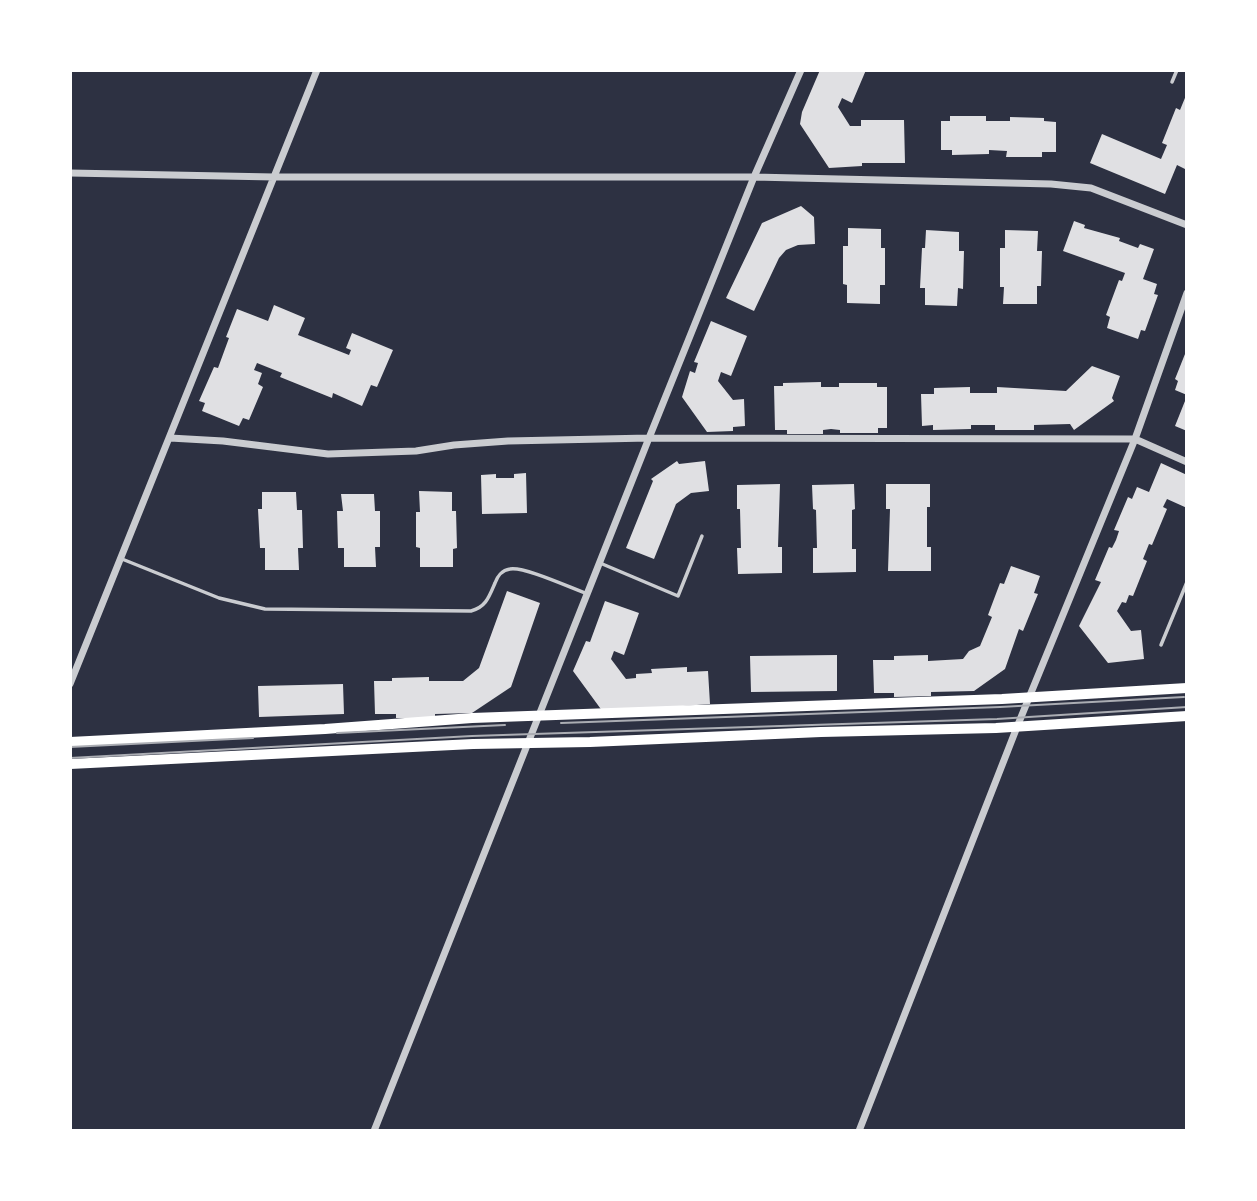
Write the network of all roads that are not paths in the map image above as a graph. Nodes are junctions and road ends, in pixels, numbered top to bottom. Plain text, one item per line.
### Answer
1 (317, 70) edge
2 (801, 70) edge
3 (1177, 70) edge
4 (1172, 82) dead end
5 (70, 173) edge
6 (274, 177) junction
7 (754, 177) junction
8 (1187, 225) edge
9 (1187, 293) edge
10 (170, 438) junction
11 (649, 438) junction
12 (1135, 439) junction
13 (1187, 461) edge
14 (702, 536) dead end
15 (122, 559) junction
16 (600, 563) junction
17 (1187, 582) edge
18 (588, 594) junction
19 (1161, 645) dead end
20 (70, 684) edge
21 (1187, 688) edge
22 (1030, 696) junction
23 (540, 716) junction
24 (1187, 716) edge
25 (1017, 727) junction
26 (70, 742) edge
27 (528, 744) junction
28 (70, 764) edge
29 (374, 1131) edge
30 (859, 1131) edge

1 - 6 street
2 - 7 street
3 - 4 lane
5 - 6 street
6 - 7 street
6 - 10 street
7 - 8 street
7 - 11 street
9 - 12 street
10 - 11 street
10 - 15 street
11 - 12 street
11 - 16 street
12 - 13 street
12 - 22 street
14 - 16 lane
15 - 18 lane
15 - 20 street
16 - 18 street
17 - 19 lane
18 - 23 street
21 - 22 main road
22 - 23 main road
22 - 25 street
23 - 26 main road
23 - 27 street
24 - 25 main road
25 - 27 main road
25 - 30 street
27 - 28 main road
27 - 29 street

